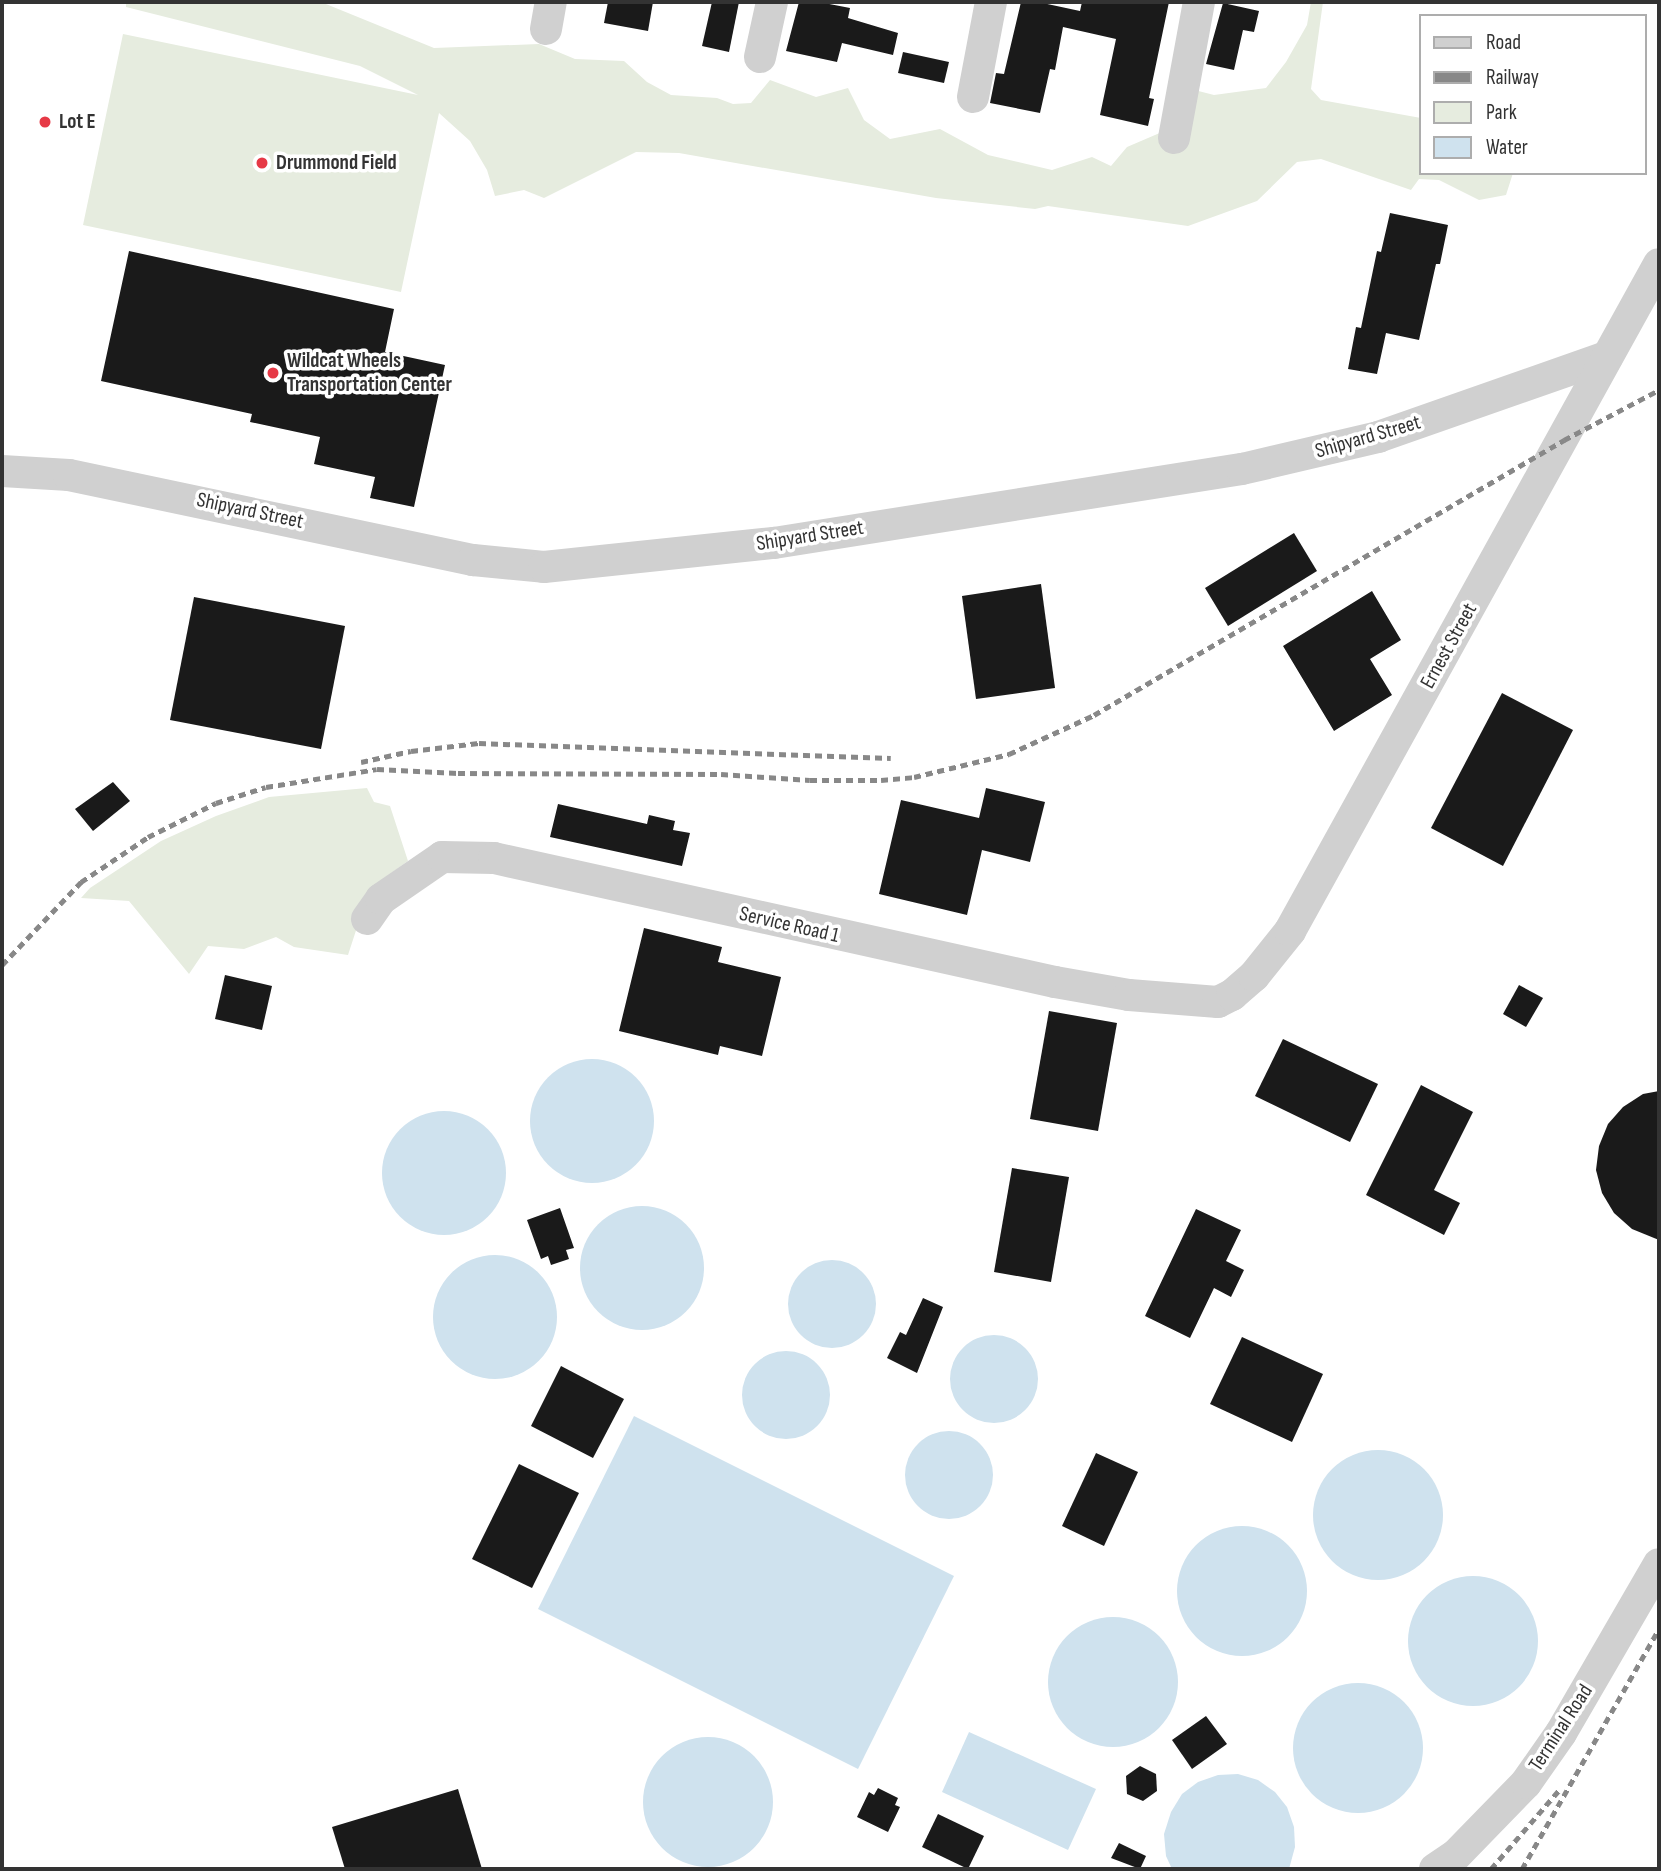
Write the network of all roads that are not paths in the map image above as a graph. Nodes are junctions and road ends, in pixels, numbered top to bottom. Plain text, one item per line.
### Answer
1 (772, 2) edge
2 (991, 2) edge
3 (1199, 2) edge
4 (761, 57) dead end
5 (973, 97) dead end
6 (1174, 138) dead end
7 (1659, 264) edge
8 (1607, 357) junction
9 (2, 471) edge
10 (374, 909) dead end
11 (1210, 1002) joint
12 (1659, 1564) edge
13 (1435, 1869) edge

1 - 4 street
2 - 5 street
3 - 6 street
7 - 8 street, Ernest Street
8 - 9 street, Shipyard Street
8 - 11 street, Ernest Street
10 - 11 street, Service Road 1
12 - 13 street, Terminal Road

